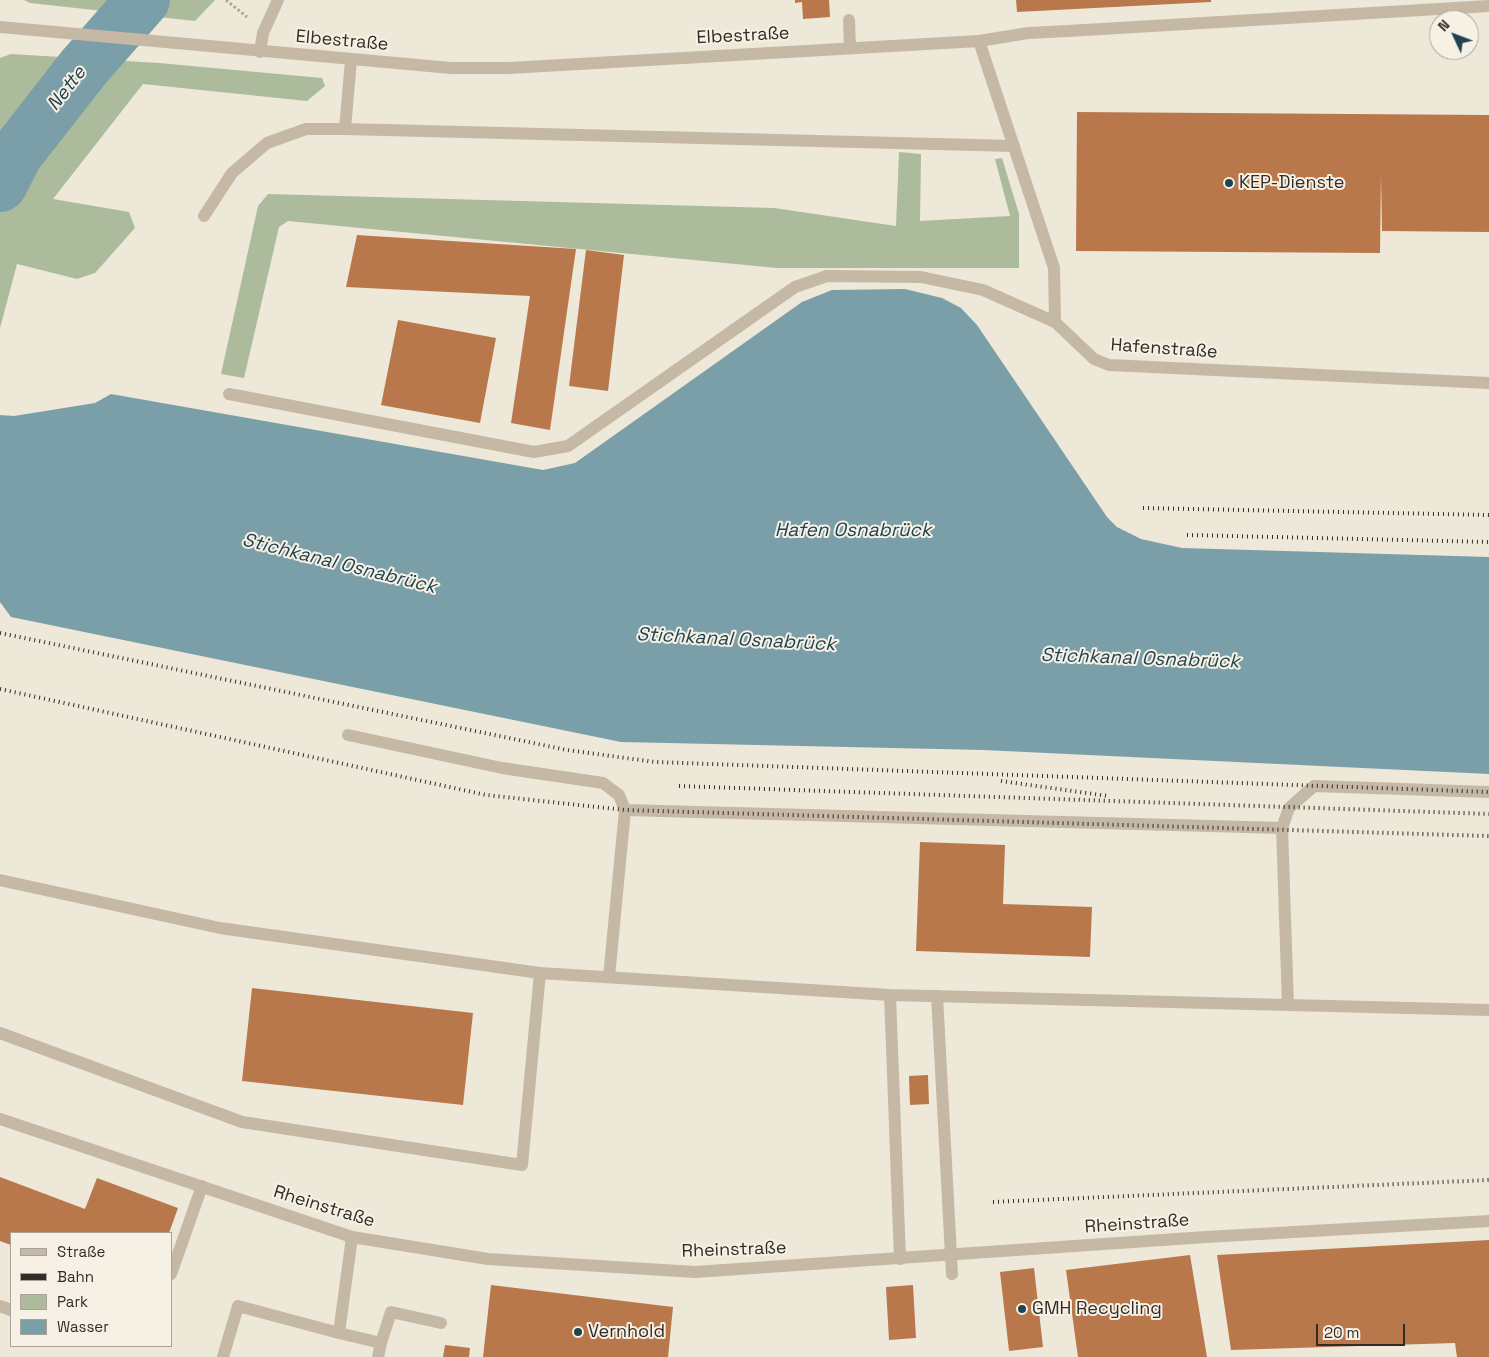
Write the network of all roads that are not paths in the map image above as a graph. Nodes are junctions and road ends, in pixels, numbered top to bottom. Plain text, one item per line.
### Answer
1 (278, 0) edge
2 (1489, 6) edge
3 (849, 20) dead end
4 (0, 27) edge
5 (978, 41) junction
6 (850, 47) junction
7 (260, 52) junction
8 (352, 60) junction
9 (345, 130) junction
10 (1014, 146) junction
11 (204, 216) dead end
12 (1055, 322) junction
13 (1489, 383) edge
14 (229, 394) dead end
15 (348, 734) dead end
16 (1489, 792) edge
17 (625, 810) junction
18 (1282, 828) junction
19 (0, 880) edge
20 (540, 972) junction
21 (609, 977) junction
22 (890, 995) junction
23 (936, 996) junction
24 (1288, 1005) junction
25 (1489, 1010) edge
26 (0, 1033) edge
27 (0, 1120) edge
28 (202, 1186) junction
29 (1489, 1222) edge
30 (352, 1237) junction
31 (952, 1255) junction
32 (900, 1259) junction
33 (172, 1271) edge
34 (952, 1274) dead end
35 (441, 1323) dead end
36 (340, 1333) junction
37 (380, 1343) junction
38 (223, 1357) edge
39 (378, 1357) edge

1 - 7 street
2 - 5 street, Elbestraße
3 - 6 street
4 - 7 street, Elbestraße
5 - 6 street, Elbestraße
5 - 10 street
6 - 8 street, Elbestraße
7 - 8 street, Elbestraße
8 - 9 street
9 - 10 street
9 - 11 street
10 - 12 street
12 - 13 street, Hafenstraße
12 - 14 street, Hafenstraße
15 - 17 street
16 - 18 street
17 - 18 street
17 - 21 street
18 - 24 street
19 - 20 street
20 - 21 street
20 - 26 street
21 - 22 street
22 - 23 street
22 - 32 street
23 - 24 street
23 - 31 street
24 - 25 street
27 - 28 street, Rheinstraße
28 - 30 street, Rheinstraße
28 - 33 street
29 - 31 street, Rheinstraße
30 - 32 street, Rheinstraße
30 - 36 street
31 - 32 street, Rheinstraße
31 - 34 street
35 - 37 street
36 - 37 street
36 - 38 street
37 - 39 street

